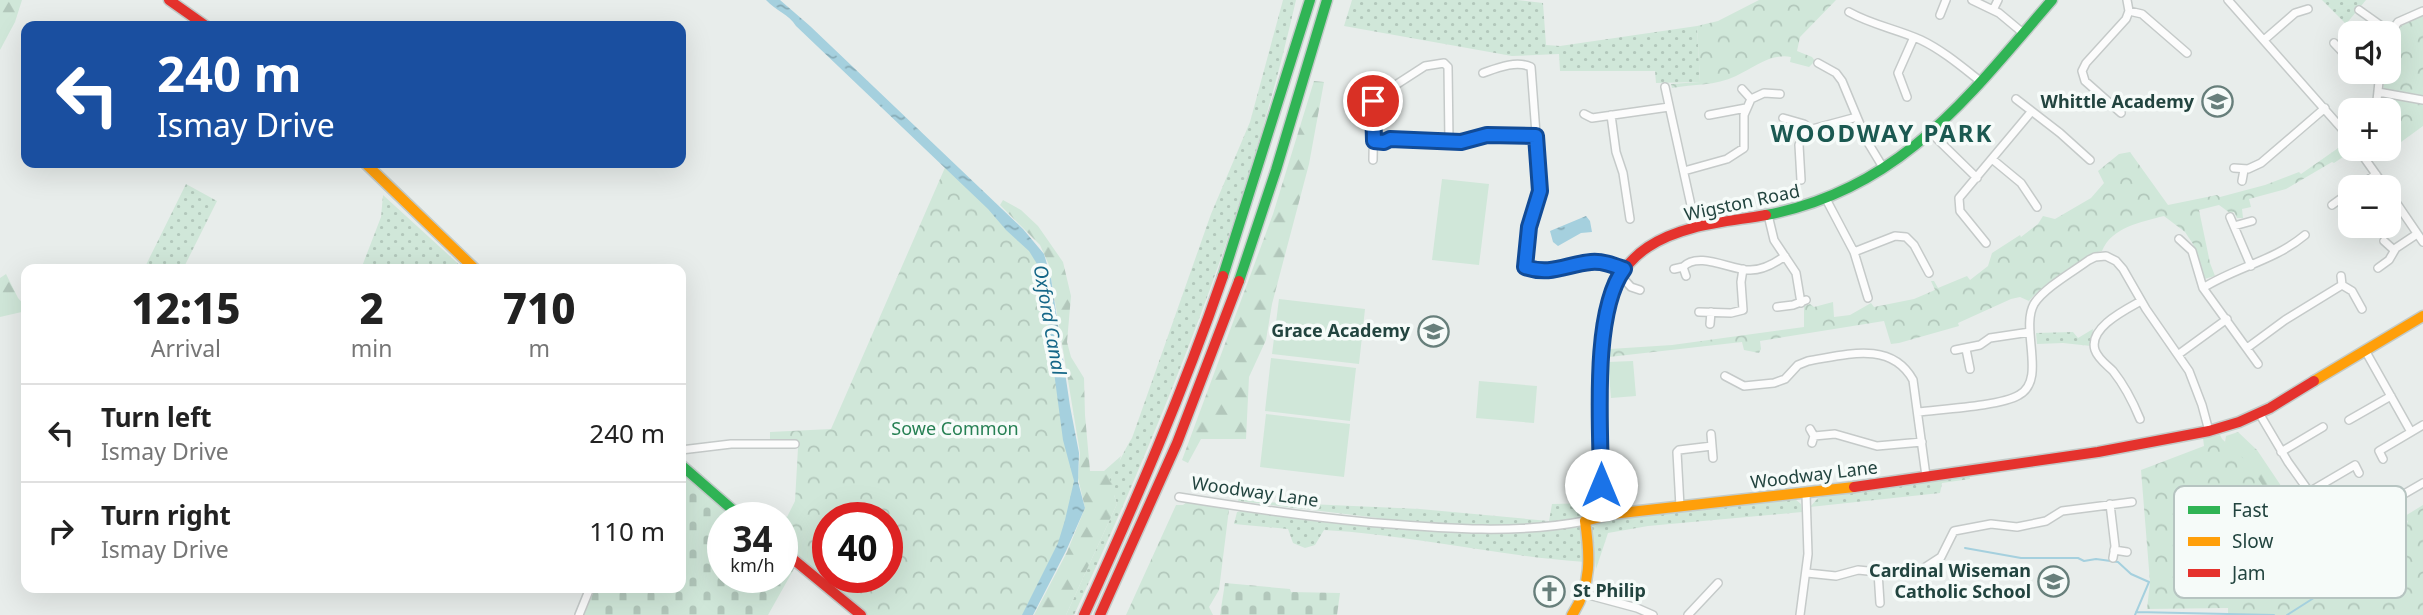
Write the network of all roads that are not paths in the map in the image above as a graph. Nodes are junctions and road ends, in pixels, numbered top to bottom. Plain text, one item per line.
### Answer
1 (169, 0) edge
2 (1310, 0) edge
3 (1327, 0) edge
4 (1946, 0) edge
5 (1972, 0) edge
6 (1998, 0) edge
7 (2052, 0) edge
8 (2127, 0) edge
9 (2228, 0) edge
10 (2308, 9) dead end
11 (1993, 10) junction
12 (2358, 10) dead end
13 (2129, 11) junction
14 (2423, 11) edge
15 (1849, 12) dead end
16 (1940, 15) dead end
17 (199, 21) edge
18 (2372, 21) edge
19 (2400, 21) edge
20 (2022, 33) junction
21 (1914, 37) junction
22 (2264, 40) junction
23 (2334, 43) dead end
24 (2338, 47) edge
25 (2187, 53) dead end
26 (1818, 63) dead end
27 (1483, 73) dead end
28 (1980, 81) junction
29 (1912, 82) dead end
30 (2379, 84) edge
31 (1902, 86) junction
32 (1665, 87) dead end
33 (2107, 88) dead end
34 (1742, 89) dead end
35 (2378, 92) junction
36 (1780, 94) dead end
37 (2101, 95) junction
38 (1907, 97) dead end
39 (2377, 98) edge
40 (1751, 99) junction
41 (2016, 99) dead end
42 (2423, 100) edge
43 (1669, 107) junction
44 (1746, 108) junction
45 (2325, 108) junction
46 (2031, 112) junction
47 (2121, 113) dead end
48 (1611, 115) junction
49 (1709, 115) dead end
50 (1857, 117) junction
51 (1783, 118) dead end
52 (1586, 119) dead end
53 (2338, 124) edge
54 (1810, 129) junction
55 (1932, 134) junction
56 (1536, 136) junction
57 (1374, 141) junction
58 (1449, 141) junction
59 (1742, 150) junction
60 (1753, 155) dead end
61 (1992, 159) junction
62 (1373, 160) dead end
63 (2367, 161) edge
64 (2092, 162) dead end
65 (370, 168) edge
66 (2234, 168) dead end
67 (1884, 169) junction
68 (2244, 170) junction
69 (1684, 171) junction
70 (2376, 174) edge
71 (1977, 178) junction
72 (1801, 180) dead end
73 (2242, 181) dead end
74 (1826, 199) junction
75 (2338, 201) edge
76 (2332, 205) dead end
77 (2038, 208) dead end
78 (2401, 210) edge
79 (1768, 215) junction
80 (2230, 217) dead end
81 (1630, 219) dead end
82 (2252, 221) dead end
83 (2234, 226) junction
84 (1696, 228) junction
85 (2417, 234) junction
86 (2305, 235) dead end
87 (2179, 239) dead end
88 (2384, 241) dead end
89 (2423, 242) edge
90 (1986, 243) dead end
91 (2394, 250) junction
92 (1854, 252) junction
93 (1784, 256) junction
94 (470, 264) edge
95 (2251, 266) junction
96 (1683, 267) junction
97 (2378, 268) dead end
98 (1674, 269) dead end
99 (1743, 270) junction
100 (1622, 272) junction
101 (1929, 273) dead end
102 (1686, 276) dead end
103 (2341, 276) dead end
104 (2342, 285) junction
105 (2203, 288) junction
106 (1640, 290) dead end
107 (1868, 298) dead end
108 (2141, 301) junction
109 (1777, 307) dead end
110 (2362, 309) dead end
111 (1699, 312) dead end
112 (1711, 312) junction
113 (2423, 316) edge
114 (2227, 319) junction
115 (1710, 324) dead end
116 (2030, 332) junction
117 (2247, 348) junction
118 (1966, 349) junction
119 (1955, 350) dead end
120 (2366, 352) junction
121 (2179, 354) junction
122 (2258, 364) dead end
123 (1970, 369) dead end
124 (1725, 376) dead end
125 (2391, 396) junction
126 (1918, 412) junction
127 (2259, 413) junction
128 (2140, 419) dead end
129 (2349, 420) dead end
130 (2423, 425) edge
131 (2323, 427) dead end
132 (2209, 431) junction
133 (2411, 432) junction
134 (1711, 435) dead end
135 (1812, 436) dead end
136 (1922, 442) junction
137 (795, 444) dead end
138 (1712, 446) junction
139 (686, 449) edge
140 (2281, 452) junction
141 (1713, 458) dead end
142 (2384, 459) dead end
143 (686, 469) edge
144 (2359, 473) dead end
145 (1926, 476) junction
146 (2423, 482) edge
147 (2305, 486) edge
148 (2319, 486) edge
149 (2406, 492) edge
150 (1806, 494) junction
151 (1179, 497) dead end
152 (724, 502) edge
153 (2132, 502) dead end
154 (2110, 505) junction
155 (1681, 507) junction
156 (1602, 516) junction
157 (1586, 521) junction
158 (2127, 552) dead end
159 (798, 563) edge
160 (1878, 572) junction
161 (1807, 573) junction
162 (1718, 583) dead end
163 (588, 593) edge
164 (1585, 594) junction
165 (1880, 603) dead end
166 (579, 615) edge
167 (861, 615) edge
168 (1084, 615) edge
169 (1100, 615) edge
170 (1572, 615) edge
171 (1653, 615) edge
172 (1688, 615) edge
173 (1800, 615) edge

1 - 17 main road
2 - 168 main road
3 - 169 main road
4 - 16 street
5 - 11 street
6 - 11 street
7 - 20 main road, Wigston Road
8 - 13 street
9 - 22 street
10 - 22 street
11 - 20 street
12 - 18 street
13 - 25 street
13 - 37 street
14 - 19 street
15 - 21 street
20 - 28 main road, Wigston Road
21 - 28 street
21 - 31 street
22 - 45 street
23 - 24 street
26 - 50 street
27 - 56 street
28 - 55 main road, Wigston Road
29 - 31 street
30 - 35 street
31 - 38 street
32 - 43 street
33 - 37 street
34 - 40 street
35 - 39 street
35 - 42 street
36 - 40 street
37 - 47 street
40 - 44 street
41 - 46 street
43 - 48 street
43 - 69 street
44 - 49 street
44 - 59 street
45 - 53 street
45 - 68 street
46 - 61 street
46 - 64 street
48 - 52 street
48 - 81 street
50 - 54 street
50 - 67 street
51 - 54 street
54 - 72 street
55 - 67 main road, Wigston Road
55 - 71 street
56 - 58 street
56 - 100 street
57 - 58 street
57 - 58 street
57 - 62 street
59 - 60 street
59 - 69 street
61 - 71 street
61 - 77 street
63 - 70 street
65 - 94 main road
66 - 68 street
67 - 74 main road, Wigston Road
68 - 73 street
69 - 84 street
71 - 90 street
74 - 79 main road, Wigston Road
74 - 92 street
75 - 76 street
78 - 85 street
79 - 84 main road, Wigston Road
79 - 93 street
80 - 83 street
82 - 83 street
83 - 95 street
84 - 100 main road, Wigston Road
85 - 89 street
85 - 91 street
86 - 95 street
87 - 105 street
88 - 91 street
91 - 97 street
92 - 101 street
92 - 107 street
93 - 99 street
93 - 109 street
95 - 105 street
96 - 98 street
96 - 99 street
96 - 102 street
99 - 112 street
100 - 106 street
100 - 156 main road, Wigston Road
103 - 104 street
104 - 110 street
104 - 117 street
105 - 114 street
108 - 116 street
108 - 121 street
108 - 128 street
111 - 112 street
112 - 115 street
113 - 120 main road, Woodway Lane
114 - 117 street
114 - 121 street
116 - 118 street
116 - 126 street
117 - 122 street
118 - 119 street
118 - 123 street
120 - 125 street
120 - 127 main road, Woodway Lane
121 - 132 street
124 - 126 street
125 - 129 street
125 - 133 street
126 - 136 street
127 - 132 main road, Woodway Lane
127 - 140 street
130 - 133 street
131 - 140 street
132 - 145 main road, Woodway Lane
133 - 142 street
134 - 138 street
135 - 136 street
136 - 145 street
137 - 139 street
138 - 141 street
138 - 155 street
140 - 147 street
143 - 152 main road
144 - 148 street
145 - 150 main road, Woodway Lane
146 - 149 street
150 - 155 main road, Woodway Lane
150 - 161 street
151 - 157 street, Woodway Lane
153 - 154 street
154 - 158 street
154 - 160 street
155 - 156 main road, Woodway Lane
156 - 157 main road, Woodway Lane
157 - 164 main road
159 - 167 main road
160 - 161 street
160 - 165 street
161 - 173 street
162 - 172 street
163 - 166 street
164 - 170 main road
164 - 171 street

